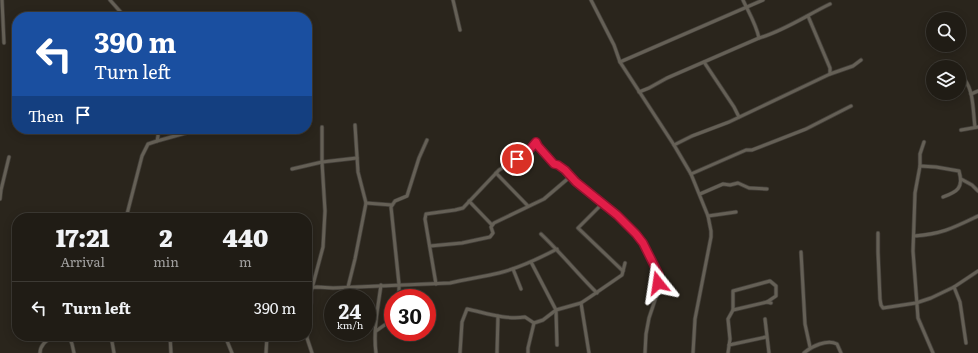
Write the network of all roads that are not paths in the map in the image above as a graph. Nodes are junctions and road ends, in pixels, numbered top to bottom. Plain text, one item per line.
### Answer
1 (2, 0) edge
2 (110, 0) edge
3 (453, 0) edge
4 (591, 0) edge
5 (744, 0) edge
6 (763, 0) edge
7 (830, 4) dead end
8 (746, 8) junction
9 (121, 12) edge
10 (808, 16) junction
11 (460, 30) dead end
12 (759, 38) junction
13 (4, 43) dead end
14 (861, 60) dead end
15 (620, 62) junction
16 (704, 62) junction
17 (830, 74) junction
18 (966, 82) edge
19 (978, 91) edge
20 (638, 92) junction
21 (970, 94) junction
22 (851, 106) dead end
23 (739, 116) junction
24 (355, 125) dead end
25 (322, 127) dead end
26 (977, 127) edge
27 (961, 130) dead end
28 (158, 134) edge
29 (182, 134) edge
30 (427, 140) dead end
31 (156, 141) junction
32 (924, 142) dead end
33 (674, 145) junction
34 (9, 157) dead end
35 (357, 158) junction
36 (322, 162) junction
37 (920, 166) junction
38 (292, 169) dead end
39 (496, 174) junction
40 (691, 174) junction
41 (571, 176) junction
42 (960, 180) junction
43 (767, 189) dead end
44 (978, 191) edge
45 (700, 194) junction
46 (942, 197) dead end
47 (0, 199) edge
48 (469, 201) junction
49 (366, 203) junction
50 (602, 204) junction
51 (392, 205) junction
52 (528, 206) junction
53 (736, 212) dead end
54 (127, 213) edge
55 (708, 216) junction
56 (978, 216) edge
57 (492, 225) junction
58 (878, 233) dead end
59 (541, 234) dead end
60 (914, 236) junction
61 (430, 246) junction
62 (558, 250) junction
63 (801, 252) dead end
64 (531, 262) junction
65 (625, 263) dead end
66 (513, 269) junction
67 (623, 271) junction
68 (978, 271) edge
69 (399, 284) junction
70 (436, 284) junction
71 (381, 285) junction
72 (348, 287) junction
73 (954, 287) junction
74 (313, 288) joint
75 (399, 289) edge
76 (521, 289) dead end
77 (597, 293) junction
78 (767, 302) junction
79 (581, 303) junction
80 (771, 303) dead end
81 (916, 303) junction
82 (556, 310) junction
83 (732, 310) junction
84 (498, 316) junction
85 (765, 319) dead end
86 (534, 324) junction
87 (384, 325) edge
88 (376, 331) joint
89 (766, 337) junction
90 (47, 341) edge
91 (71, 341) edge
92 (112, 341) edge
93 (170, 341) edge
94 (227, 341) edge
95 (267, 341) edge
96 (308, 341) edge
97 (376, 341) edge
98 (966, 343) dead end
99 (557, 345) dead end
100 (729, 345) junction
101 (810, 347) junction
102 (40, 353) edge
103 (74, 353) edge
104 (114, 353) edge
105 (171, 353) edge
106 (232, 353) edge
107 (266, 353) edge
108 (312, 353) edge
109 (376, 353) edge
110 (460, 353) edge
111 (496, 353) edge
112 (528, 353) edge
113 (589, 353) edge
114 (645, 353) edge
115 (693, 353) edge
116 (728, 353) edge
117 (769, 353) edge
118 (804, 353) edge
119 (841, 353) edge
120 (933, 353) edge

1 - 13 street
2 - 9 street
3 - 11 street
4 - 15 street
5 - 8 street
6 - 8 street
7 - 10 street
8 - 12 street
8 - 15 street
10 - 12 street
10 - 17 street
12 - 16 street
14 - 17 street
15 - 20 street
16 - 20 street
16 - 23 street
17 - 23 street
18 - 21 street
19 - 21 street
20 - 33 street
21 - 26 street
22 - 40 street
23 - 33 street
24 - 35 street
25 - 36 street
26 - 27 street
28 - 31 street
29 - 31 street
30 - 51 street
31 - 54 street
32 - 37 street
33 - 40 street
34 - 47 street
35 - 36 street
35 - 49 street
36 - 38 street
36 - 74 street
37 - 42 street
37 - 60 street
39 - 41 street
39 - 48 street
39 - 52 street
40 - 45 street
41 - 50 street
41 - 52 street
42 - 44 street
42 - 46 street
43 - 45 street
45 - 55 street
48 - 57 street
48 - 61 street
49 - 51 street
49 - 72 street
50 - 67 street
50 - 114 street
51 - 69 street
52 - 57 street
53 - 55 street
55 - 115 street
56 - 60 street
57 - 61 street
58 - 81 street
59 - 62 street
60 - 81 street
61 - 70 street
62 - 64 street
62 - 77 street
63 - 101 street
64 - 66 street
64 - 82 street
65 - 67 street
66 - 70 street
66 - 76 street
67 - 77 street
68 - 73 street
69 - 70 street
69 - 71 street
69 - 75 street
71 - 72 street
71 - 88 street
72 - 74 street
73 - 81 street
73 - 98 street
77 - 79 street
78 - 80 street
78 - 83 street
78 - 83 street
79 - 82 street
79 - 113 street
81 - 120 street
82 - 86 street
82 - 99 street
83 - 100 street
84 - 86 street
84 - 110 street
84 - 111 street
85 - 89 street
86 - 112 street
87 - 88 street
89 - 100 street
89 - 117 street
90 - 102 street
91 - 103 street
92 - 104 street
93 - 105 street
94 - 106 street
95 - 107 street
96 - 108 street
97 - 109 street
100 - 116 street
101 - 118 street
101 - 119 street

